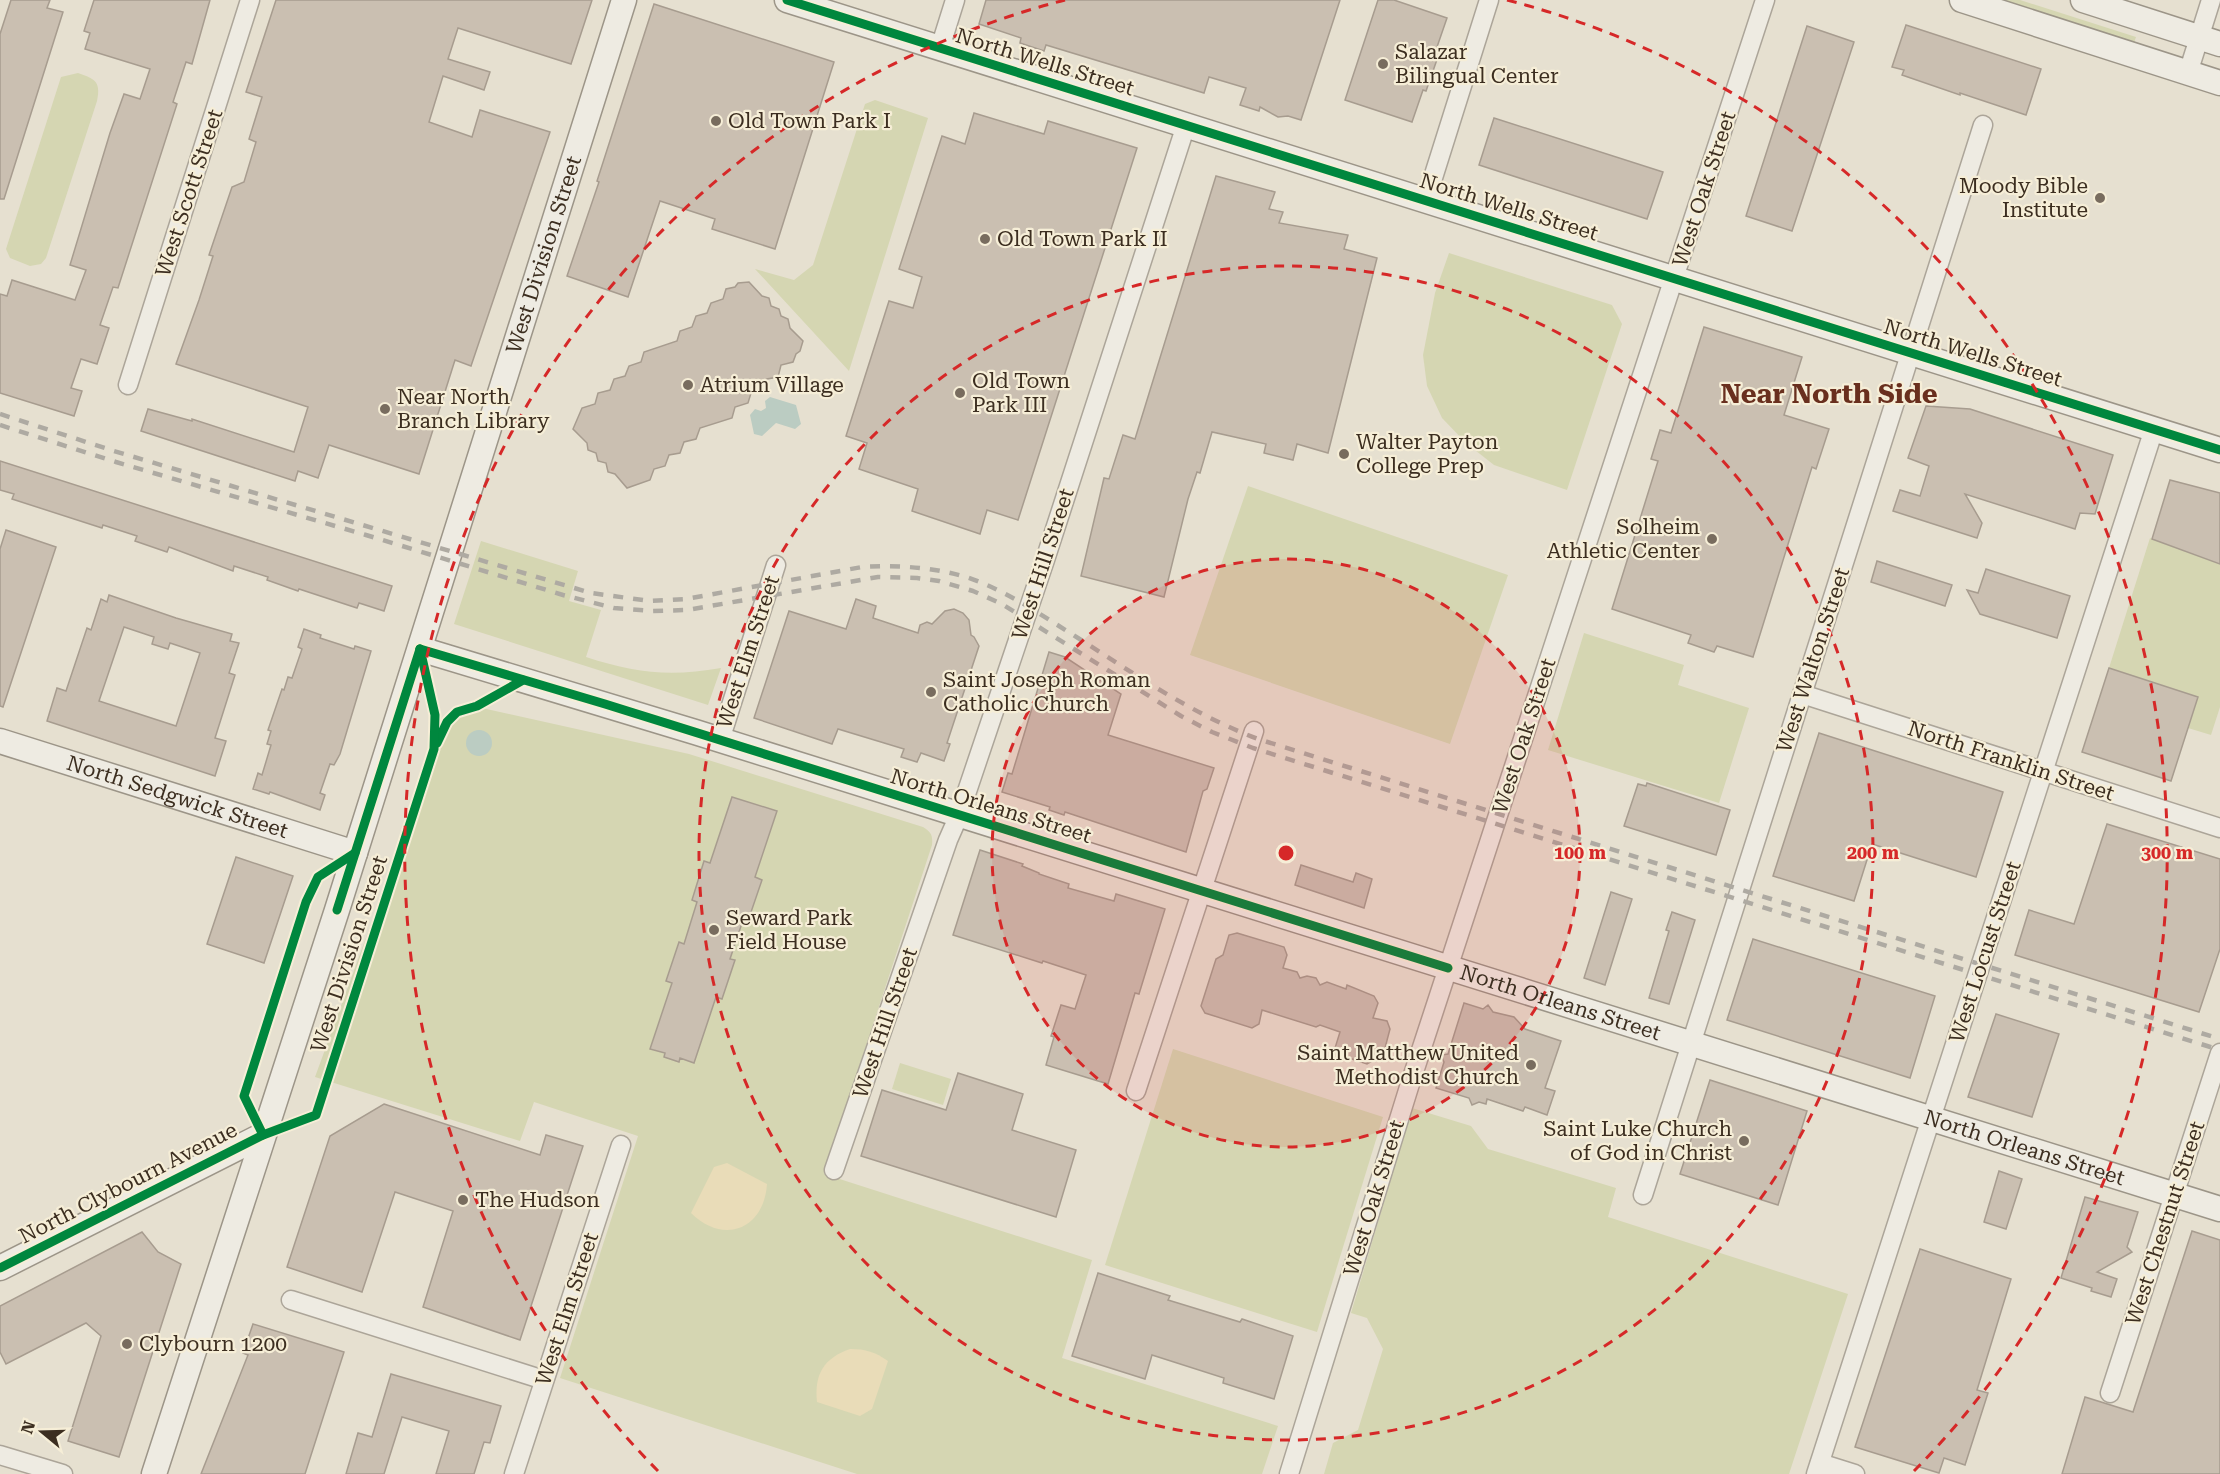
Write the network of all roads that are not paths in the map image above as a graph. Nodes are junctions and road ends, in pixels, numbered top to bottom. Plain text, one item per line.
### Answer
1 (250, 0) edge
2 (624, 0) edge
3 (787, 0) edge
4 (955, 0) edge
5 (1489, 0) edge
6 (1765, 0) edge
7 (1962, 0) edge
8 (2083, 0) edge
9 (2211, 0) edge
10 (2210, 40) edge
11 (940, 48) junction
12 (2188, 73) junction
13 (2220, 83) edge
14 (1186, 125) junction
15 (1983, 125) dead end
16 (1425, 200) junction
17 (1674, 278) junction
18 (1911, 352) junction
19 (128, 385) dead end
20 (2154, 429) junction
21 (2220, 450) edge
22 (776, 565) dead end
23 (420, 649) junction
24 (1802, 694) junction
25 (1254, 731) dead end
26 (720, 740) junction
27 (0, 741) edge
28 (2043, 772) junction
29 (959, 815) junction
30 (2220, 828) edge
31 (355, 853) junction
32 (1202, 891) junction
33 (1448, 968) junction
34 (1691, 1044) junction
35 (2220, 1053) edge
36 (1136, 1092) dead end
37 (1931, 1119) junction
38 (263, 1135) junction
39 (621, 1144) dead end
40 (834, 1170) dead end
41 (1643, 1194) dead end
42 (2174, 1195) junction
43 (2220, 1209) edge
44 (0, 1268) edge
45 (291, 1300) dead end
46 (544, 1380) junction
47 (2110, 1393) dead end
48 (0, 1455) edge
49 (1818, 1468) edge
50 (63, 1474) edge
51 (154, 1474) edge
52 (514, 1474) edge
53 (1289, 1474) edge
54 (1855, 1474) edge

1 - 19 street, West Scott Street
2 - 23 street, West Division Street
3 - 11 street, North Wells Street
4 - 11 street
5 - 16 street
6 - 17 street, West Oak Street
7 - 12 street
8 - 10 street
9 - 10 street
10 - 12 street
11 - 14 street, North Wells Street
12 - 13 street
14 - 16 street, North Wells Street
14 - 29 street, West Hill Street
15 - 18 street, West Walton Street
16 - 17 street, North Wells Street
17 - 18 street, North Wells Street
17 - 33 street, West Oak Street
18 - 20 street, North Wells Street
18 - 24 street, West Walton Street
20 - 21 street, North Wells Street
20 - 28 street, West Locust Street
22 - 26 street, West Elm Street
23 - 26 street, North Orleans Street
23 - 31 street, West Division Street
24 - 28 street, North Franklin Street
24 - 34 street, West Walton Street
25 - 32 street
26 - 29 street, North Orleans Street
27 - 31 street, North Sedgwick Street
28 - 30 street, North Franklin Street
28 - 37 street, West Locust Street
29 - 32 street, North Orleans Street
29 - 40 street, West Hill Street
31 - 38 street, West Division Street
32 - 33 street, North Orleans Street
32 - 36 street
33 - 34 street, North Orleans Street
33 - 53 street, West Oak Street
34 - 37 street, North Orleans Street
34 - 41 street, West Walton Street
35 - 42 street, West Chestnut Street
37 - 42 street, North Orleans Street
37 - 49 street, West Locust Street
38 - 44 street, North Clybourn Avenue
38 - 51 street, West Division Street
39 - 46 street, West Elm Street
42 - 43 street, North Orleans Street
42 - 47 street, West Chestnut Street
45 - 46 street
46 - 52 street, West Elm Street
48 - 50 street
49 - 54 street

